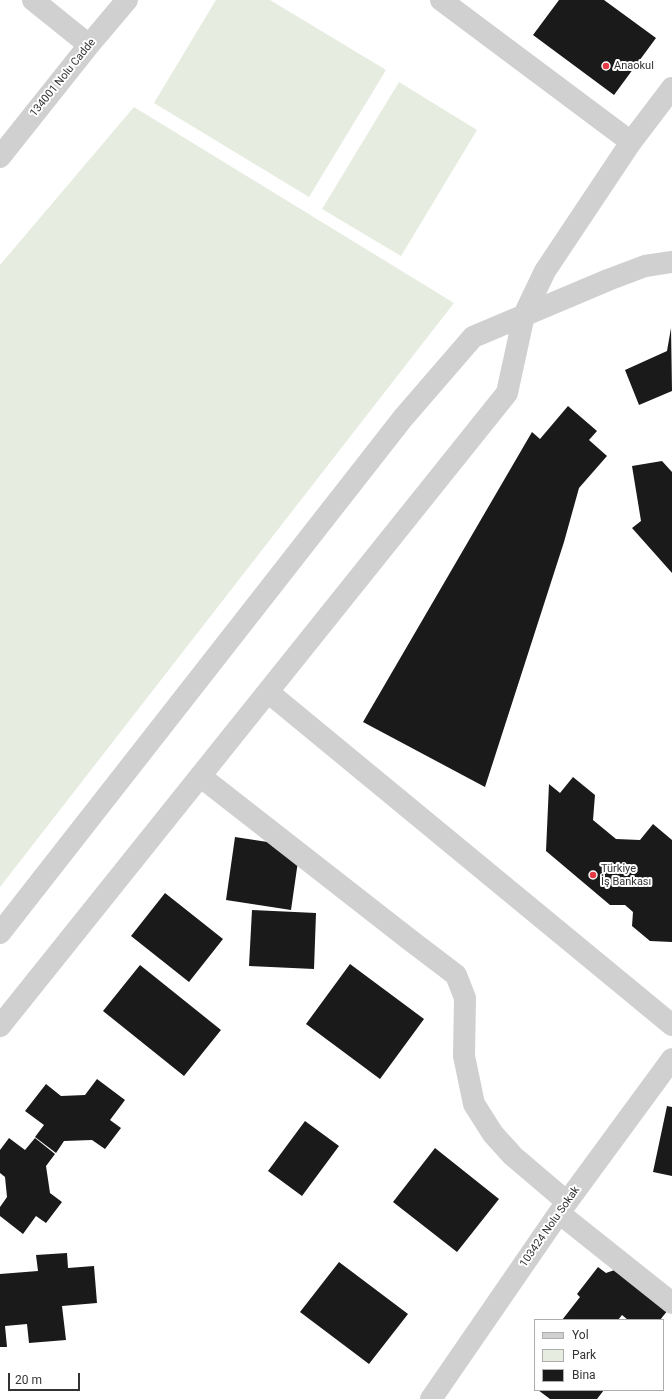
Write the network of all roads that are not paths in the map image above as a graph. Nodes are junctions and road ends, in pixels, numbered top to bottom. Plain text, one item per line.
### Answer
1 (33, 0) edge
2 (127, 0) edge
3 (441, 0) edge
4 (90, 45) junction
5 (672, 88) edge
6 (631, 142) junction
7 (0, 157) edge
8 (672, 262) edge
9 (524, 315) junction
10 (268, 692) junction
11 (200, 776) junction
12 (0, 933) edge
13 (672, 1025) edge
14 (0, 1026) edge
15 (672, 1059) edge
16 (563, 1208) junction
17 (672, 1302) edge
18 (431, 1399) edge

1 - 4 street
2 - 4 street, 134001 Nolu Cadde
3 - 6 street
4 - 7 street, 134001 Nolu Cadde
5 - 6 street
6 - 9 street
8 - 9 street
9 - 10 street
9 - 12 street
10 - 11 street
10 - 13 street
11 - 14 street
11 - 16 street
15 - 16 street, 103424 Nolu Sokak
16 - 17 street
16 - 18 street, 103424 Nolu Sokak

